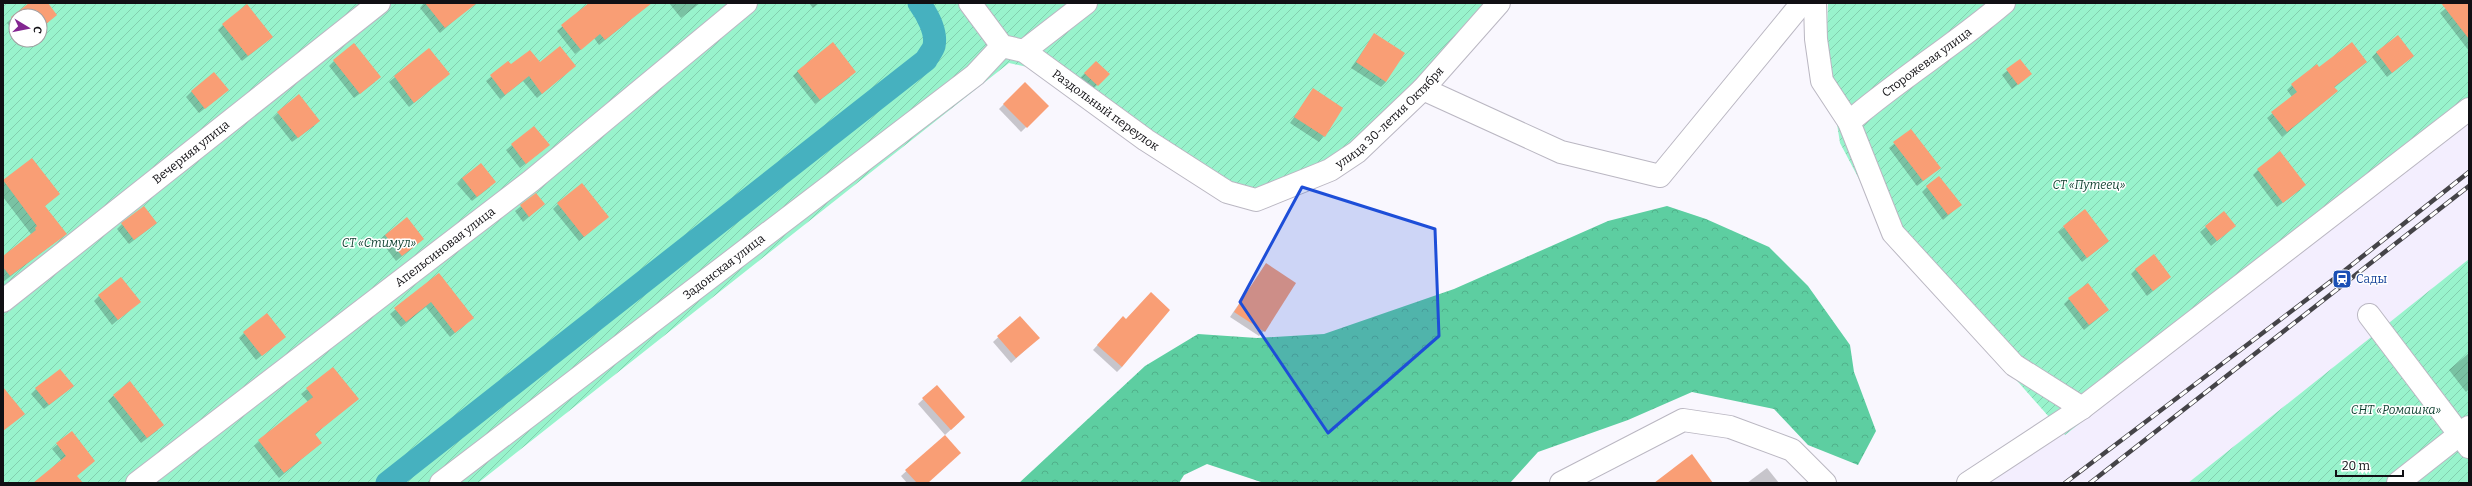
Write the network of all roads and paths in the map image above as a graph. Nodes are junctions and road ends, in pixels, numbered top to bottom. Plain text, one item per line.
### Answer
1 (379, 3) edge
2 (746, 3) edge
3 (970, 3) edge
4 (1086, 3) edge
5 (1500, 3) edge
6 (1802, 3) edge
7 (1816, 3) edge
8 (2004, 3) edge
9 (1002, 46) junction
10 (1024, 51) junction
11 (1423, 89) junction
12 (2469, 109) edge
13 (1849, 122) junction
14 (1256, 200) joint
15 (3, 301) edge
16 (2368, 315) dead end
17 (2082, 408) junction
18 (2466, 436) edge
19 (138, 483) edge
20 (441, 483) edge
21 (1561, 483) edge
22 (1824, 483) edge
23 (1968, 483) edge
24 (2398, 483) edge

1 - 15 street, Вечерняя улица
2 - 19 street, Апельсиновая улица
3 - 9 street
4 - 10 street
5 - 11 street, улица 30-летия Октября
6 - 11 street
7 - 13 street
8 - 13 street, Сторожевая улица
9 - 10 street, Раздольный переулок
9 - 20 street, Задонская улица
10 - 14 street, Раздольный переулок
11 - 14 street, улица 30-летия Октября
12 - 17 street
13 - 17 street
16 - 18 street
17 - 23 street
18 - 24 street
21 - 22 street

